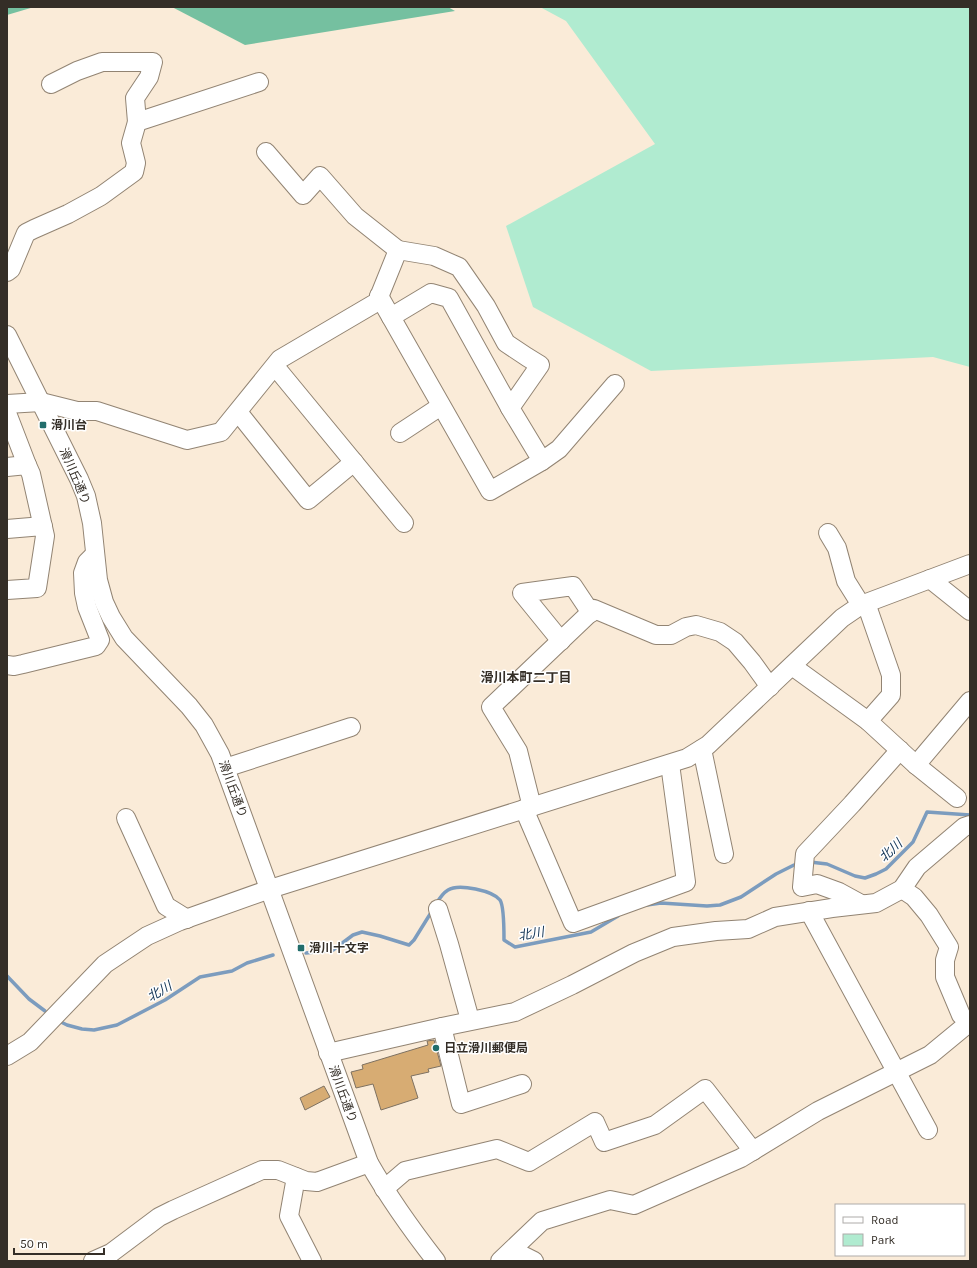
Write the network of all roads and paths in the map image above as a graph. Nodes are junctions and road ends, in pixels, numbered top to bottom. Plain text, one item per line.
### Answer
1 (259, 82) dead end
2 (51, 84) dead end
3 (137, 122) junction
4 (266, 152) dead end
5 (398, 250) junction
6 (7, 272) edge
7 (379, 296) junction
8 (391, 317) junction
9 (7, 335) edge
10 (278, 370) dead end
11 (615, 384) dead end
12 (41, 402) junction
13 (7, 404) edge
14 (442, 406) junction
15 (510, 408) junction
16 (238, 412) junction
17 (7, 413) edge
18 (400, 433) dead end
19 (542, 460) junction
20 (354, 462) junction
21 (27, 465) junction
22 (7, 467) edge
23 (404, 523) dead end
24 (43, 526) junction
25 (7, 529) edge
26 (828, 533) dead end
27 (95, 554) junction
28 (970, 564) edge
29 (930, 579) junction
30 (7, 590) edge
31 (863, 604) junction
32 (970, 610) edge
33 (591, 612) junction
34 (560, 641) junction
35 (7, 665) edge
36 (792, 666) junction
37 (770, 687) junction
38 (970, 701) edge
39 (868, 721) junction
40 (351, 727) dead end
41 (702, 749) junction
42 (900, 750) junction
43 (670, 764) junction
44 (916, 765) junction
45 (225, 768) junction
46 (957, 798) dead end
47 (528, 808) junction
48 (126, 818) dead end
49 (970, 825) edge
50 (724, 854) dead end
51 (270, 889) junction
52 (902, 889) junction
53 (861, 904) junction
54 (438, 909) dead end
55 (809, 911) junction
56 (187, 919) junction
57 (470, 1020) junction
58 (969, 1022) edge
59 (442, 1027) junction
60 (328, 1053) junction
61 (7, 1056) edge
62 (896, 1072) junction
63 (522, 1084) dead end
64 (928, 1130) dead end
65 (753, 1150) junction
66 (369, 1163) junction
67 (296, 1177) junction
68 (384, 1189) junction
69 (506, 1255) edge
70 (93, 1261) edge
71 (312, 1261) edge
72 (436, 1261) edge
73 (534, 1261) edge

1 - 3 street
2 - 3 street
3 - 6 street
4 - 5 street
5 - 7 street
5 - 15 street
7 - 8 street
7 - 16 street
8 - 14 street
8 - 15 street
9 - 12 street, 滑川丘通り
10 - 20 street
11 - 19 street
12 - 13 street
12 - 16 street
12 - 27 street, 滑川丘通り
14 - 18 street
14 - 19 street
15 - 19 street
16 - 20 street
17 - 21 street
20 - 23 street
21 - 22 street
21 - 24 street
24 - 25 street
24 - 30 street
26 - 31 street
27 - 35 street
27 - 45 street, 滑川丘通り
28 - 29 street
29 - 31 street
29 - 32 street
31 - 36 street
31 - 39 street
33 - 34 street
33 - 34 street
33 - 37 street
34 - 47 street
36 - 37 street
36 - 39 street
37 - 41 street
38 - 44 street
39 - 42 street
40 - 45 street
41 - 43 street
41 - 50 street
42 - 44 street
42 - 53 street
43 - 47 street
43 - 47 street
44 - 46 street
45 - 51 street, 滑川丘通り
47 - 51 street
48 - 56 street
49 - 52 street
51 - 56 street
51 - 60 street, 滑川丘通り
52 - 53 street
52 - 58 street
53 - 55 street
54 - 57 street
55 - 57 street
55 - 62 street
56 - 61 street
57 - 59 street
58 - 62 street
59 - 60 street
59 - 63 street
60 - 66 street, 滑川丘通り
62 - 64 street
62 - 65 street
65 - 68 street
65 - 69 street
66 - 67 street
66 - 68 street, 滑川丘通り
67 - 70 street
67 - 71 street
68 - 72 street, 滑川丘通り
69 - 73 street

